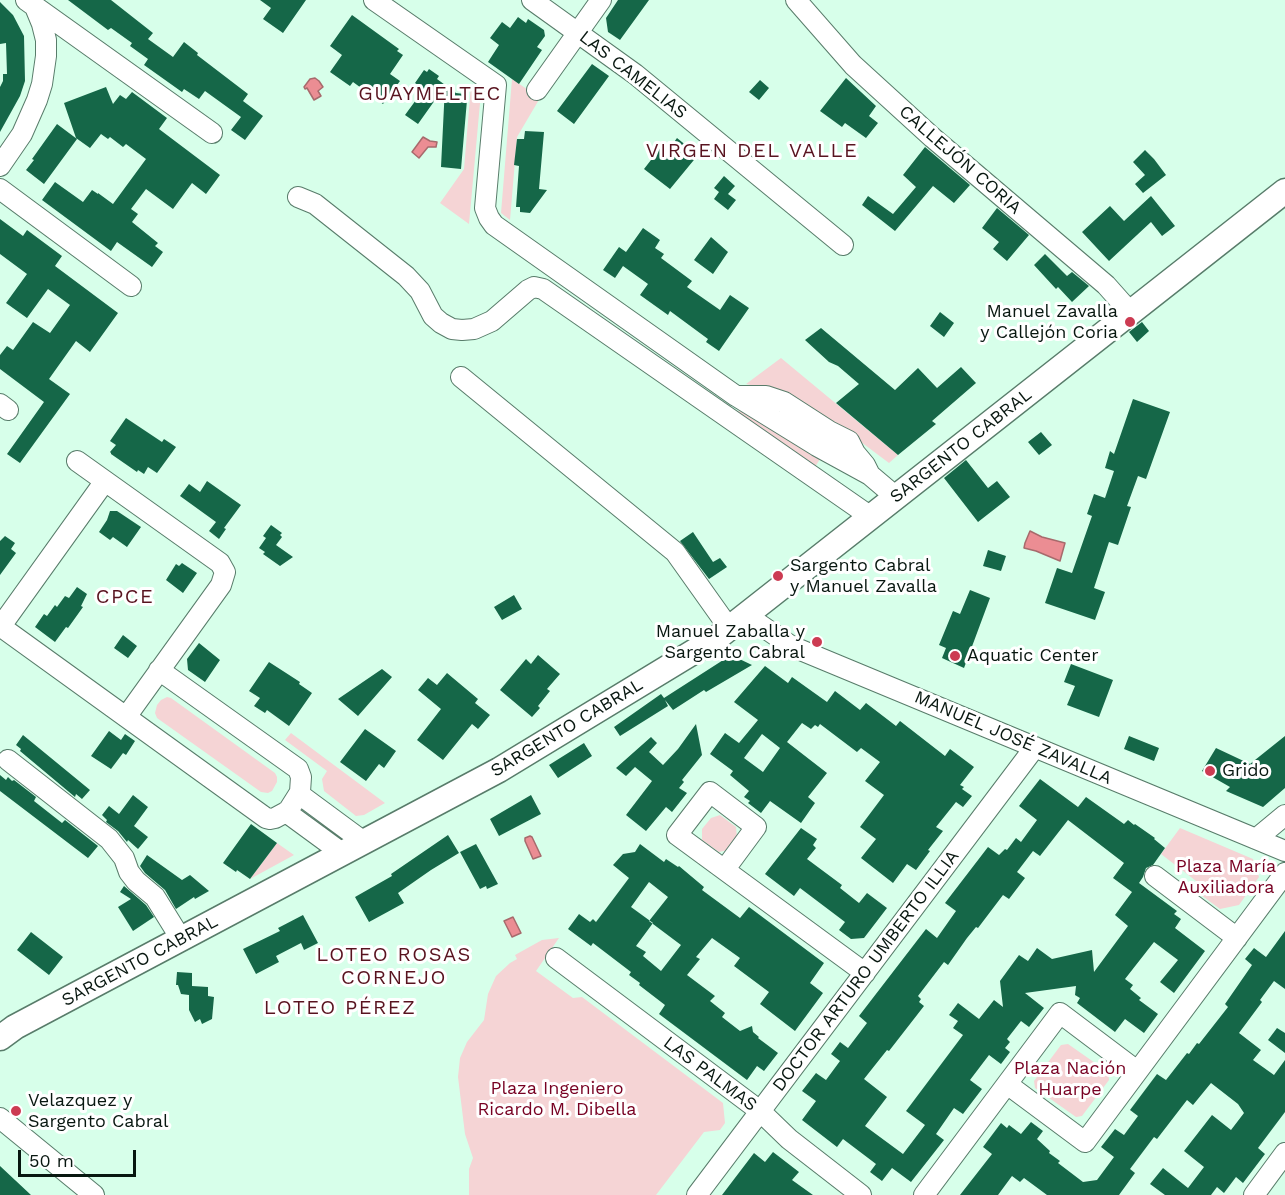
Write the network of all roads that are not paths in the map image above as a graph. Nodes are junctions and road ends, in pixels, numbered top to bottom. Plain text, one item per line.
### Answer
1 (374, 0) edge
2 (532, 0) edge
3 (601, 0) edge
4 (796, 0) edge
5 (31, 3) edge
6 (578, 33) junction
7 (537, 90) dead end
8 (212, 133) dead end
9 (0, 166) edge
10 (0, 189) edge
11 (1285, 190) edge
12 (298, 197) dead end
13 (843, 245) dead end
14 (131, 286) dead end
15 (1130, 312) junction
16 (461, 377) dead end
17 (77, 461) dead end
18 (105, 481) junction
19 (896, 497) junction
20 (871, 517) junction
21 (737, 622) junction
22 (0, 626) edge
23 (159, 670) junction
24 (126, 717) junction
25 (1035, 747) junction
26 (8, 760) dead end
27 (299, 794) junction
28 (286, 812) junction
29 (1285, 815) edge
30 (1256, 839) junction
31 (364, 842) junction
32 (1285, 851) edge
33 (342, 853) junction
34 (725, 869) dead end
35 (1285, 873) edge
36 (1155, 876) dead end
37 (1237, 938) junction
38 (180, 939) junction
39 (556, 958) dead end
40 (865, 973) junction
41 (0, 1038) edge
42 (1137, 1071) junction
43 (1007, 1084) junction
44 (760, 1112) junction
45 (0, 1118) edge
46 (1285, 1153) edge
47 (83, 1192) edge
48 (697, 1195) edge
49 (861, 1195) edge
50 (924, 1195) edge
51 (1254, 1195) edge

1 - 19 street
2 - 6 street, LAS CAMELIAS
3 - 6 street
4 - 15 street, CALLEJÓN CORIA
5 - 8 street
5 - 9 street
6 - 7 street
6 - 13 street, LAS CAMELIAS
10 - 14 street
11 - 15 main road, SARGENTO CABRAL
12 - 20 street
15 - 19 main road, SARGENTO CABRAL
16 - 21 street
17 - 18 street
18 - 22 street
18 - 23 street
19 - 20 main road, SARGENTO CABRAL
20 - 21 main road, SARGENTO CABRAL
21 - 25 street, MANUEL JOSÉ ZAVALLA
21 - 31 main road, SARGENTO CABRAL
22 - 24 street
23 - 24 street
23 - 27 street
24 - 28 street
25 - 30 street, MANUEL JOSÉ ZAVALLA
25 - 40 street, DOCTOR ARTURO UMBERTO ILLIA
26 - 38 street
27 - 28 street
27 - 31 street
28 - 33 street
29 - 30 street
30 - 32 street, MANUEL JOSÉ ZAVALLA
31 - 33 main road, SARGENTO CABRAL
33 - 38 main road, SARGENTO CABRAL
34 - 40 street
35 - 37 street
36 - 37 street
37 - 42 street
38 - 41 main road, SARGENTO CABRAL
39 - 44 street, LAS PALMAS
40 - 44 street, DOCTOR ARTURO UMBERTO ILLIA
42 - 43 street
42 - 43 street
43 - 50 street
44 - 48 street, DOCTOR ARTURO UMBERTO ILLIA
44 - 49 street, LAS PALMAS
45 - 47 street
46 - 51 street

